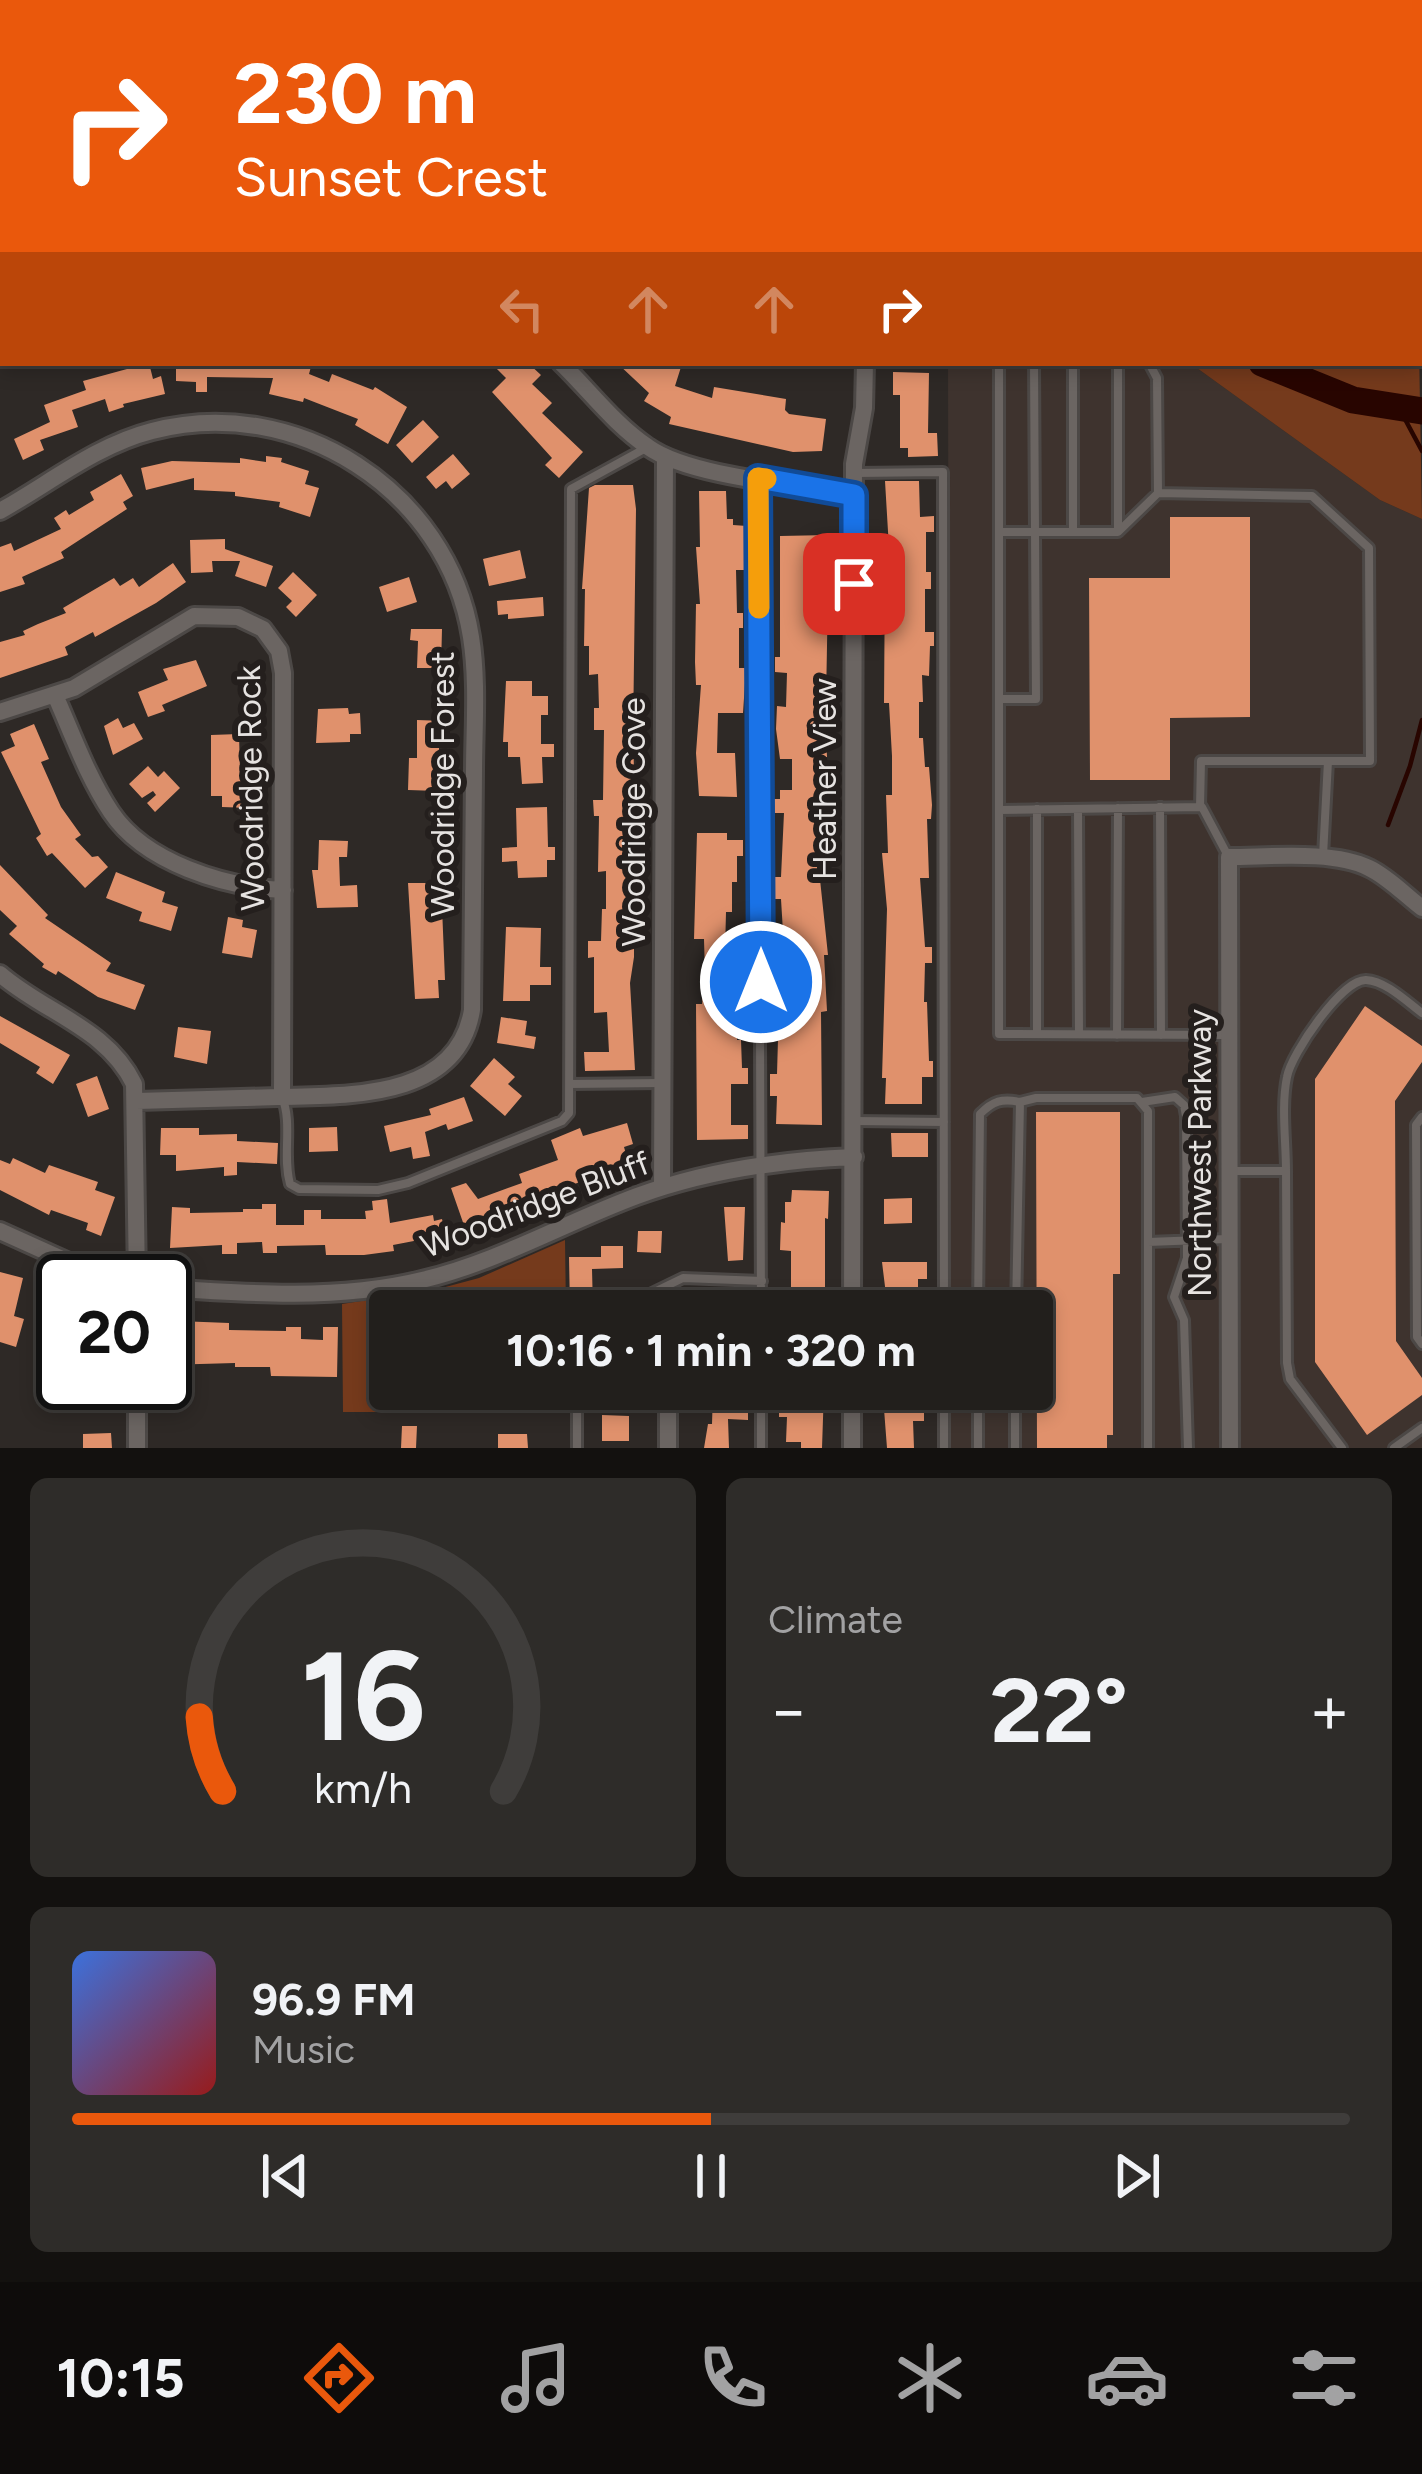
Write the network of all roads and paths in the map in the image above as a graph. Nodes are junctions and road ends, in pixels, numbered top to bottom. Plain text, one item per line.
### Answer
1 (564, 366) edge
2 (865, 366) edge
3 (999, 366) edge
4 (1034, 366) edge
5 (1073, 366) edge
6 (1118, 366) edge
7 (1151, 366) edge
8 (647, 447) junction
9 (665, 458) junction
10 (854, 468) junction
11 (758, 478) junction
12 (1158, 493) junction
13 (854, 495) junction
14 (0, 511) edge
15 (999, 532) junction
16 (1034, 532) junction
17 (1073, 532) junction
18 (1118, 532) junction
19 (55, 695) junction
20 (999, 699) junction
21 (0, 712) edge
22 (1328, 761) junction
23 (1160, 807) junction
24 (1200, 807) junction
25 (1118, 808) junction
26 (1036, 809) junction
27 (1078, 809) junction
28 (999, 810) junction
29 (1229, 857) junction
30 (1323, 859) junction
31 (283, 890) junction
32 (1422, 908) edge
33 (0, 974) edge
34 (1422, 1012) edge
35 (1037, 1034) junction
36 (1079, 1034) junction
37 (1117, 1035) junction
38 (1161, 1035) junction
39 (1229, 1035) junction
40 (662, 1083) junction
41 (570, 1084) junction
42 (282, 1096) junction
43 (137, 1101) junction
44 (1020, 1102) junction
45 (1142, 1102) junction
46 (1422, 1117) edge
47 (854, 1121) junction
48 (944, 1122) junction
49 (1419, 1152) edge
50 (854, 1157) junction
51 (762, 1166) junction
52 (1286, 1171) junction
53 (1229, 1172) junction
54 (662, 1187) junction
55 (0, 1231) edge
56 (1228, 1239) junction
57 (1187, 1240) junction
58 (1148, 1242) junction
59 (51, 1254) edge
60 (137, 1254) edge
61 (761, 1281) junction
62 (192, 1288) edge
63 (658, 1290) edge
64 (761, 1290) edge
65 (852, 1290) edge
66 (944, 1290) edge
67 (978, 1290) edge
68 (1016, 1290) edge
69 (1422, 1344) edge
70 (137, 1410) edge
71 (578, 1410) edge
72 (668, 1410) edge
73 (761, 1410) edge
74 (852, 1410) edge
75 (944, 1410) edge
76 (978, 1410) edge
77 (1015, 1410) edge
78 (1422, 1428) edge
79 (137, 1448) edge
80 (577, 1448) edge
81 (668, 1448) edge
82 (761, 1448) edge
83 (852, 1448) edge
84 (944, 1448) edge
85 (978, 1448) edge
86 (1015, 1448) edge
87 (1148, 1448) edge
88 (1188, 1448) edge
89 (1230, 1448) edge
90 (1342, 1448) edge
91 (1394, 1448) edge

1 - 8 street
2 - 10 street, Heather View
3 - 15 lane
4 - 16 lane
5 - 17 lane
6 - 18 lane
7 - 12 lane
8 - 9 street
8 - 41 lane
9 - 11 street
9 - 40 street, Woodridge Cove
10 - 13 street, Heather View
10 - 48 lane
11 - 13 street
11 - 51 lane
12 - 18 lane
12 - 22 lane
13 - 47 street, Heather View
14 - 42 street, Woodridge Forest
15 - 16 lane
15 - 20 lane
16 - 17 lane
16 - 20 lane
17 - 18 lane
19 - 21 street, Woodridge Rock
19 - 31 street
19 - 31 street, Woodridge Rock
20 - 28 lane
22 - 24 lane
22 - 30 lane
23 - 24 lane
23 - 25 lane
23 - 38 lane
24 - 29 lane
25 - 27 lane
25 - 37 lane
26 - 27 lane
26 - 28 lane
26 - 35 lane
27 - 36 lane
28 - 35 lane
29 - 30 street
29 - 39 street, Northwest Parkway
30 - 32 street
31 - 42 street, Woodridge Rock
33 - 43 street
34 - 52 lane
35 - 36 lane
36 - 37 lane
37 - 38 lane
38 - 39 lane
39 - 53 street, Northwest Parkway
40 - 41 lane
40 - 54 street, Woodridge Cove
41 - 42 lane
42 - 43 street, Woodridge Forest
43 - 60 street
44 - 45 lane
44 - 67 lane
44 - 68 lane
45 - 57 lane
45 - 58 lane
46 - 49 lane
47 - 48 lane
47 - 50 street, Heather View
48 - 66 lane
49 - 69 lane
50 - 51 street, Woodridge Bluff
50 - 65 street, Heather View
51 - 54 street, Woodridge Bluff
51 - 61 lane
52 - 53 lane
52 - 90 lane
53 - 56 street, Northwest Parkway
54 - 62 street, Woodridge Bluff
55 - 59 street
56 - 57 lane
56 - 89 street, Northwest Parkway
57 - 58 lane
57 - 88 lane
58 - 87 lane
61 - 63 lane
61 - 64 lane
70 - 79 street
71 - 80 lane
72 - 81 street
73 - 82 lane
74 - 83 street
75 - 84 lane
76 - 85 lane
77 - 86 lane
78 - 91 lane

